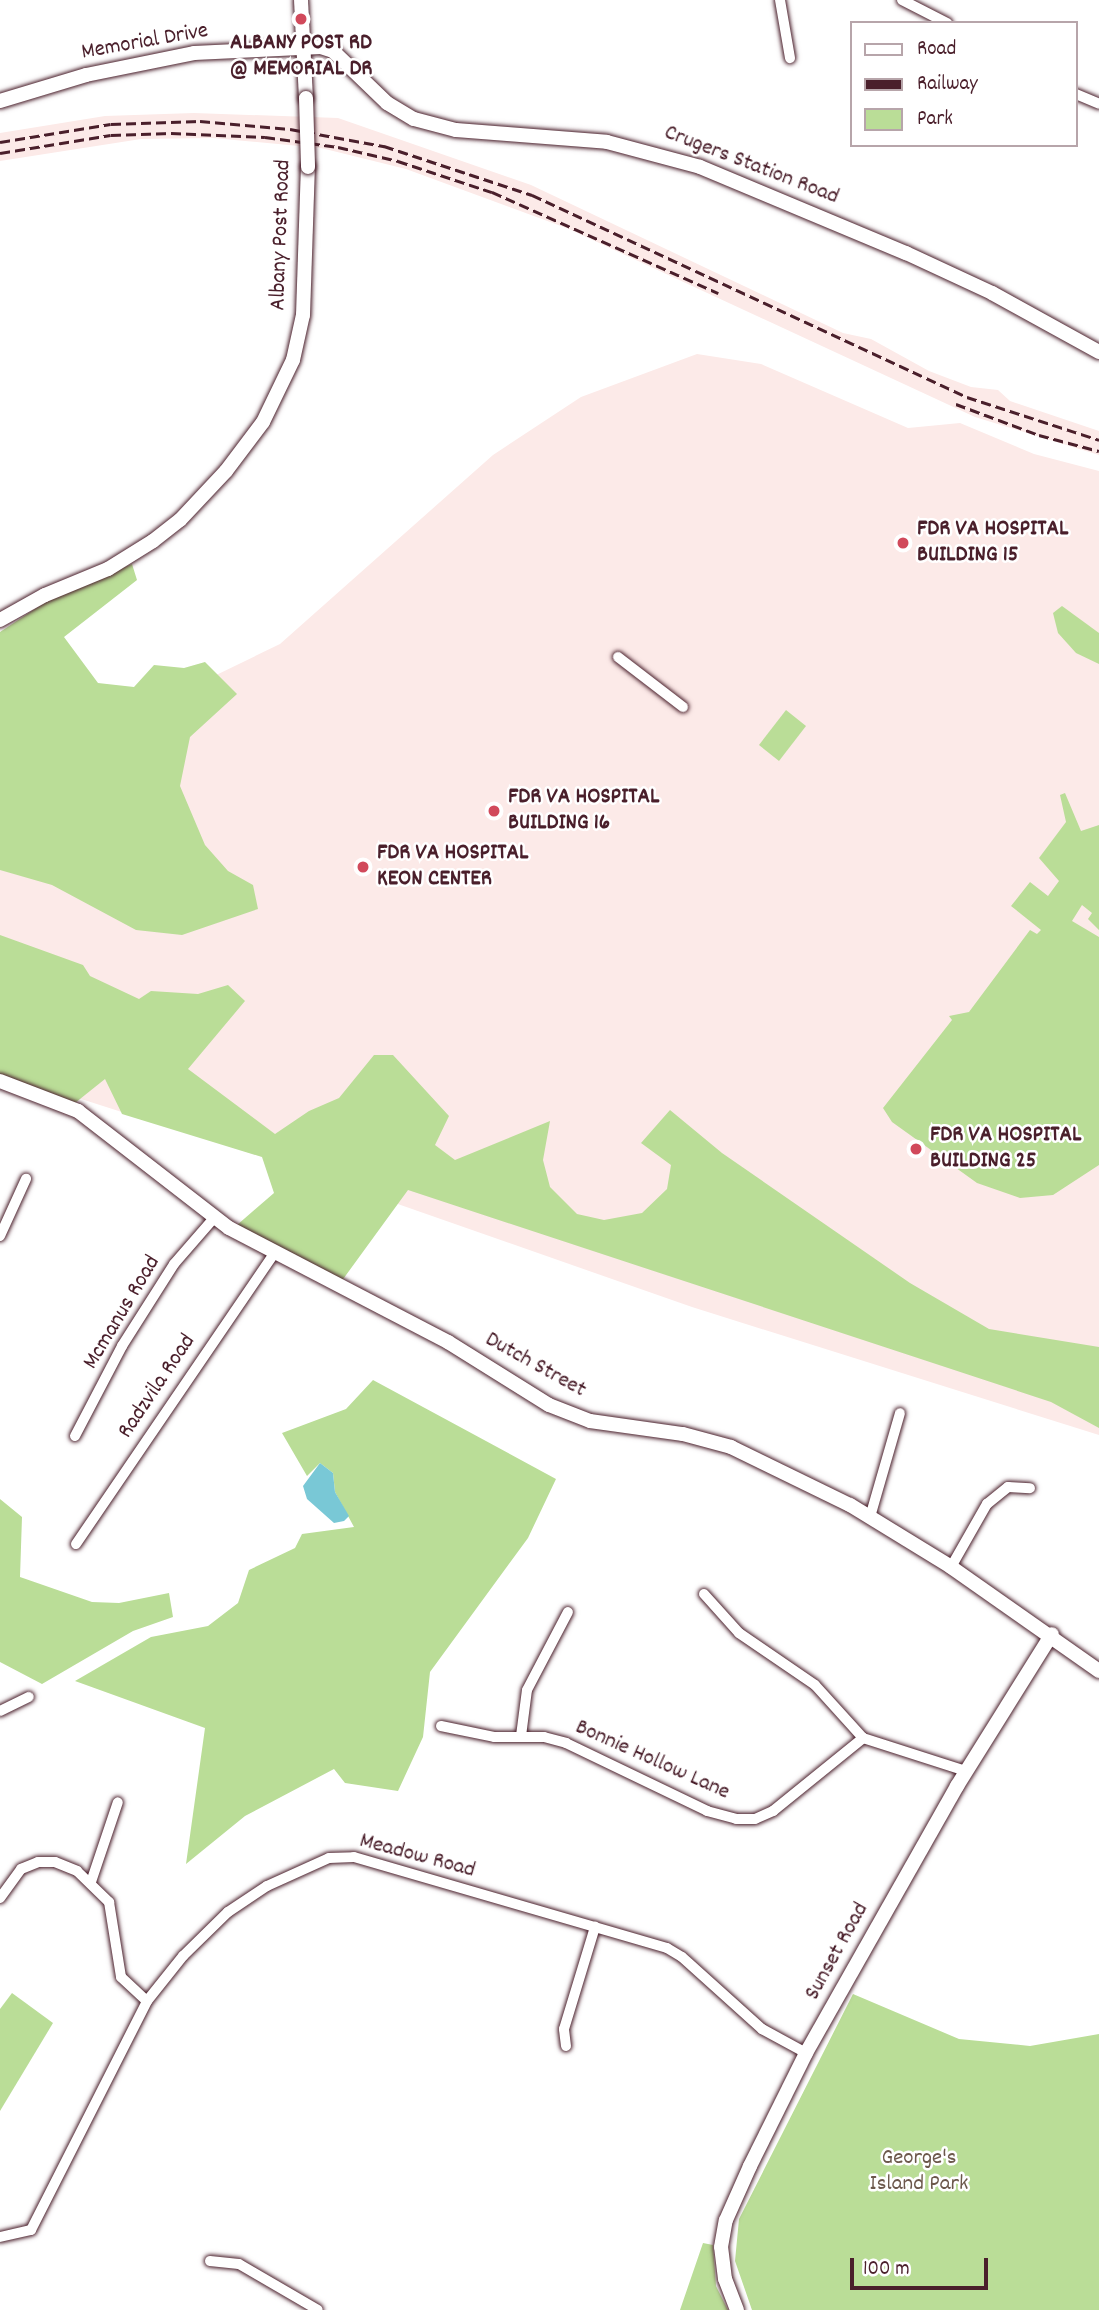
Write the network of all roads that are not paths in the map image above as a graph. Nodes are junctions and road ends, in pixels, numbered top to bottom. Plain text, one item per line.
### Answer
1 (301, 0) edge
2 (780, 0) edge
3 (902, 0) edge
4 (943, 21) edge
5 (302, 47) junction
6 (790, 58) dead end
7 (1078, 94) edge
8 (0, 100) edge
9 (1099, 104) edge
10 (1099, 352) edge
11 (0, 620) edge
12 (618, 657) dead end
13 (682, 707) dead end
14 (0, 1081) edge
15 (26, 1179) dead end
16 (214, 1218) junction
17 (0, 1236) edge
18 (274, 1254) junction
19 (900, 1413) dead end
20 (75, 1436) dead end
21 (1030, 1488) dead end
22 (870, 1517) junction
23 (76, 1544) dead end
24 (951, 1567) junction
25 (704, 1594) dead end
26 (568, 1612) dead end
27 (1052, 1634) junction
28 (1099, 1671) edge
29 (29, 1697) dead end
30 (0, 1711) edge
31 (441, 1726) dead end
32 (521, 1736) junction
33 (863, 1738) junction
34 (966, 1771) junction
35 (118, 1802) dead end
36 (91, 1882) junction
37 (0, 1898) edge
38 (595, 1927) junction
39 (147, 2001) junction
40 (566, 2046) dead end
41 (806, 2053) junction
42 (0, 2238) edge
43 (210, 2261) dead end
44 (318, 2310) edge
45 (737, 2310) edge

1 - 5 street, Albany Post Road
2 - 6 street
3 - 4 street
5 - 8 street, Memorial Drive
5 - 10 street, Crugers Station Road
5 - 11 street, Albany Post Road, bridge
7 - 9 street
12 - 13 street
14 - 16 street, Dutch Street
15 - 17 street
16 - 18 street, Dutch Street
16 - 20 street, Mcmanus Road
18 - 22 street, Dutch Street
18 - 23 street, Radzvila Road
19 - 22 street
21 - 24 street
22 - 24 street, Dutch Street
24 - 27 street, Dutch Street
25 - 33 street
26 - 32 street
27 - 28 street, Dutch Street
27 - 34 street, Sunset Road
29 - 30 street
31 - 32 street, Bonnie Hollow Lane
32 - 33 street, Bonnie Hollow Lane
33 - 34 street
34 - 41 street, Sunset Road
35 - 36 street
36 - 37 street
36 - 39 street
38 - 39 street, Meadow Road
38 - 40 street
38 - 41 street, Meadow Road
39 - 42 street, Meadow Road
41 - 45 street, Sunset Road
43 - 44 street

